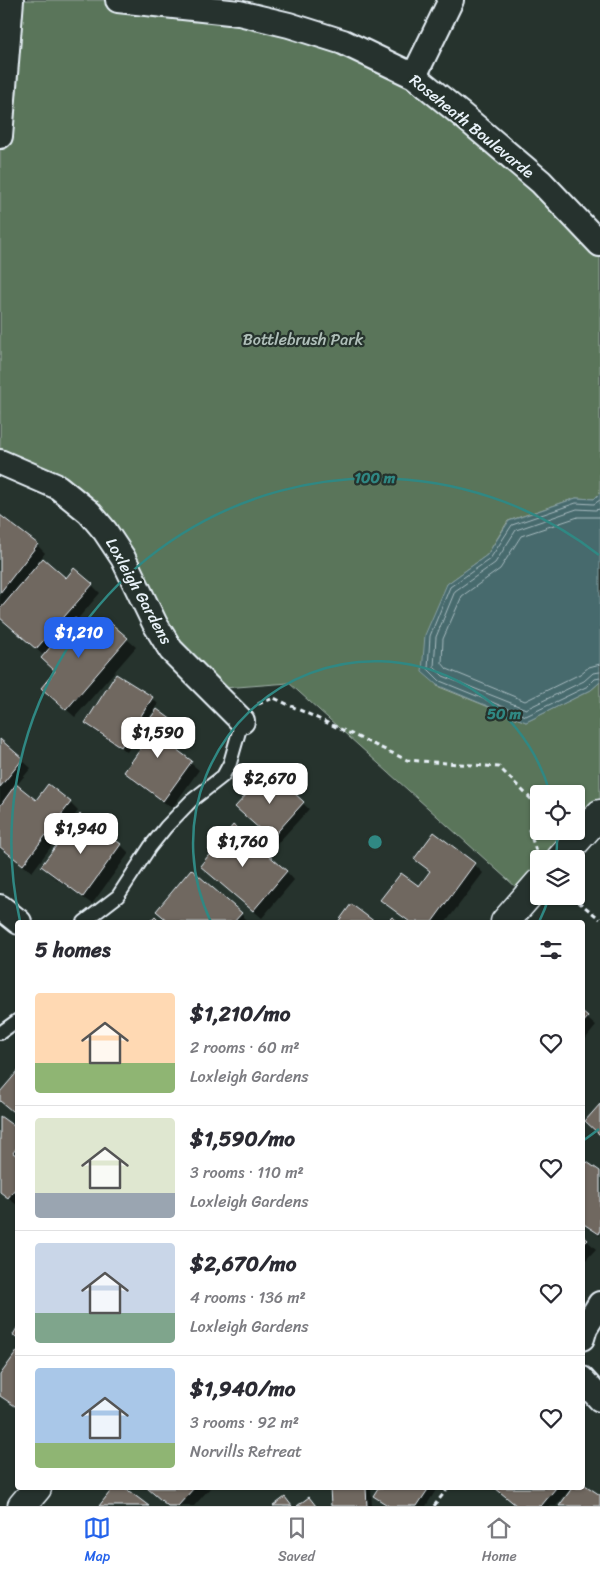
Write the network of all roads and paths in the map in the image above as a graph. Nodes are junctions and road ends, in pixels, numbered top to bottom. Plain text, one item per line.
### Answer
1 (11, 0) edge
2 (118, 0) edge
3 (451, 0) edge
4 (172, 3) edge
5 (414, 76) junction
6 (0, 136) edge
7 (600, 244) edge
8 (0, 462) edge
9 (238, 716) junction
10 (530, 798) edge
11 (600, 814) edge
12 (568, 850) edge
13 (530, 893) edge
14 (582, 905) edge
15 (0, 907) edge
16 (600, 919) edge
17 (16, 920) edge
18 (87, 920) edge
19 (506, 920) edge
20 (15, 1022) edge
21 (0, 1033) edge
22 (600, 1304) edge
23 (585, 1328) edge
24 (585, 1382) edge
25 (600, 1399) edge
26 (35, 1490) edge
27 (446, 1490) edge
28 (22, 1506) edge
29 (434, 1506) edge

1 - 6 street
2 - 4 street, Roseheath Boulevarde
3 - 5 street
4 - 5 street, Roseheath Boulevarde
5 - 7 street, Roseheath Boulevarde
8 - 9 street, Loxleigh Gardens
9 - 10 path
9 - 18 lane
11 - 12 street
13 - 19 street
14 - 16 path
15 - 17 street
20 - 21 lane
22 - 23 street
24 - 25 street
26 - 28 street
27 - 29 path

